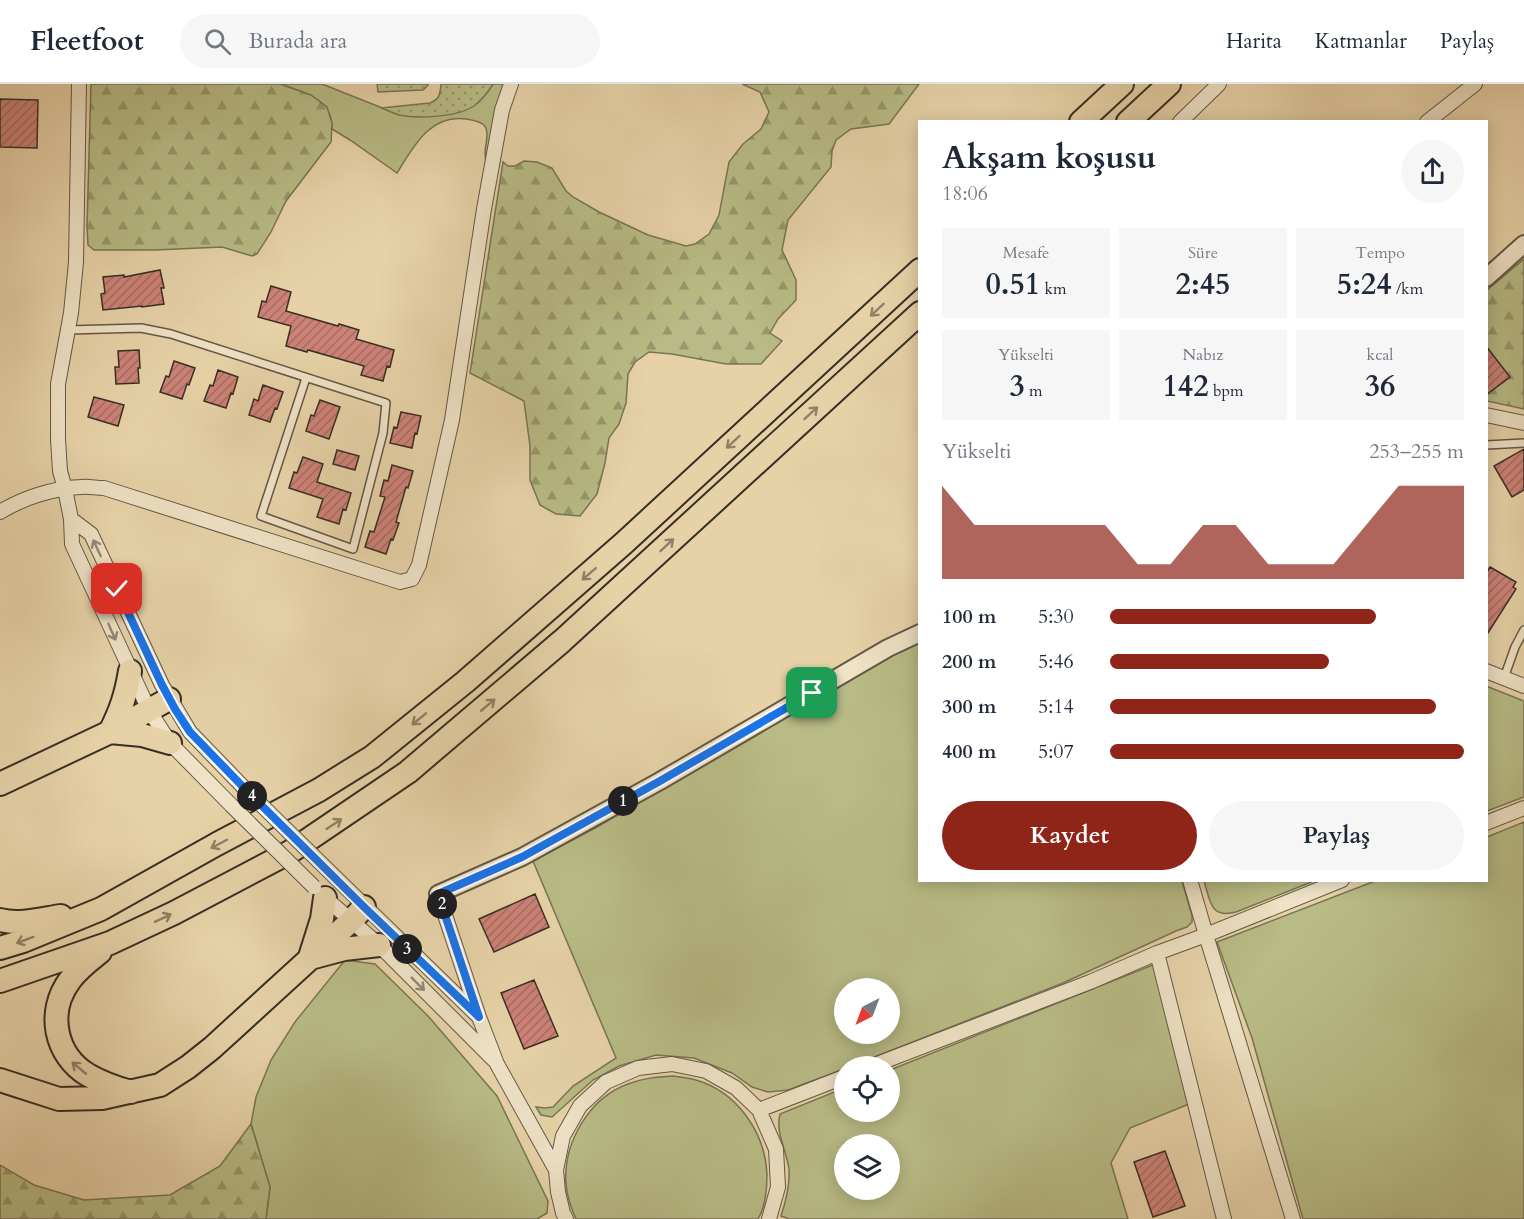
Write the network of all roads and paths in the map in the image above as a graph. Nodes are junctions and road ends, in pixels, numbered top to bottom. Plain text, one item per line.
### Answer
1 (79, 84) edge
2 (511, 84) edge
3 (1122, 84) edge
4 (1169, 84) edge
5 (1219, 84) edge
6 (1475, 84) edge
7 (1083, 120) edge
8 (1130, 120) edge
9 (1182, 120) edge
10 (1430, 120) edge
11 (1524, 244) edge
12 (918, 272) edge
13 (1488, 276) edge
14 (918, 315) edge
15 (68, 330) junction
16 (306, 378) junction
17 (1488, 415) edge
18 (1524, 423) edge
19 (1524, 443) edge
20 (1488, 445) edge
21 (65, 489) junction
22 (0, 512) edge
23 (71, 519) junction
24 (1524, 630) edge
25 (918, 634) edge
26 (130, 671) junction
27 (1488, 672) edge
28 (1503, 678) junction
29 (1524, 686) edge
30 (169, 699) junction
31 (149, 710) junction
32 (110, 732) junction
33 (170, 743) junction
34 (0, 784) edge
35 (1524, 808) edge
36 (1488, 822) edge
37 (1191, 882) edge
38 (1337, 882) edge
39 (325, 888) junction
40 (438, 894) joint
41 (101, 909) junction
42 (357, 914) junction
43 (0, 920) edge
44 (1206, 935) junction
45 (110, 943) junction
46 (379, 945) junction
47 (0, 948) edge
48 (1157, 953) junction
49 (309, 959) junction
50 (0, 981) edge
51 (479, 1017) junction
52 (898, 1056) edge
53 (497, 1064) junction
54 (0, 1080) edge
55 (834, 1081) edge
56 (132, 1092) junction
57 (759, 1110) junction
58 (556, 1170) junction
59 (562, 1216) edge
60 (1288, 1218) edge
61 (769, 1219) edge
62 (1224, 1219) edge

1 - 15 street
2 - 21 street
3 - 7 highway
4 - 8 highway
5 - 9 street
6 - 10 street
11 - 13 street
12 -> 41 highway
45 -> 14 highway
15 - 16 lane
15 - 21 street
16 - 16 lane
17 - 18 street
19 - 20 lane
21 - 22 street
21 - 23 street
23 -> 26 street
30 -> 23 street
24 - 28 lane
25 - 40 street
26 - 31 street
26 - 32 highway
27 - 28 street
28 - 29 street
30 - 31 highway
30 - 39 street, bridge
31 - 32 highway
31 - 33 street
32 - 33 highway
32 - 34 highway
33 - 39 street, bridge
35 - 36 street
37 - 44 street
38 - 44 street
39 - 42 street
39 - 42 street
39 - 49 highway
40 - 51 street
41 - 43 highway
41 -> 47 highway
42 - 46 street
42 - 49 highway
42 - 51 street
44 - 48 street
44 - 60 street
45 - 50 highway
56 -> 45 highway
46 - 49 highway
46 -> 53 street
48 - 52 street
48 - 62 street
49 - 56 highway
51 - 53 street
53 - 58 street
54 - 56 highway
55 - 57 street
57 - 58 street
57 - 61 street
58 - 59 street

